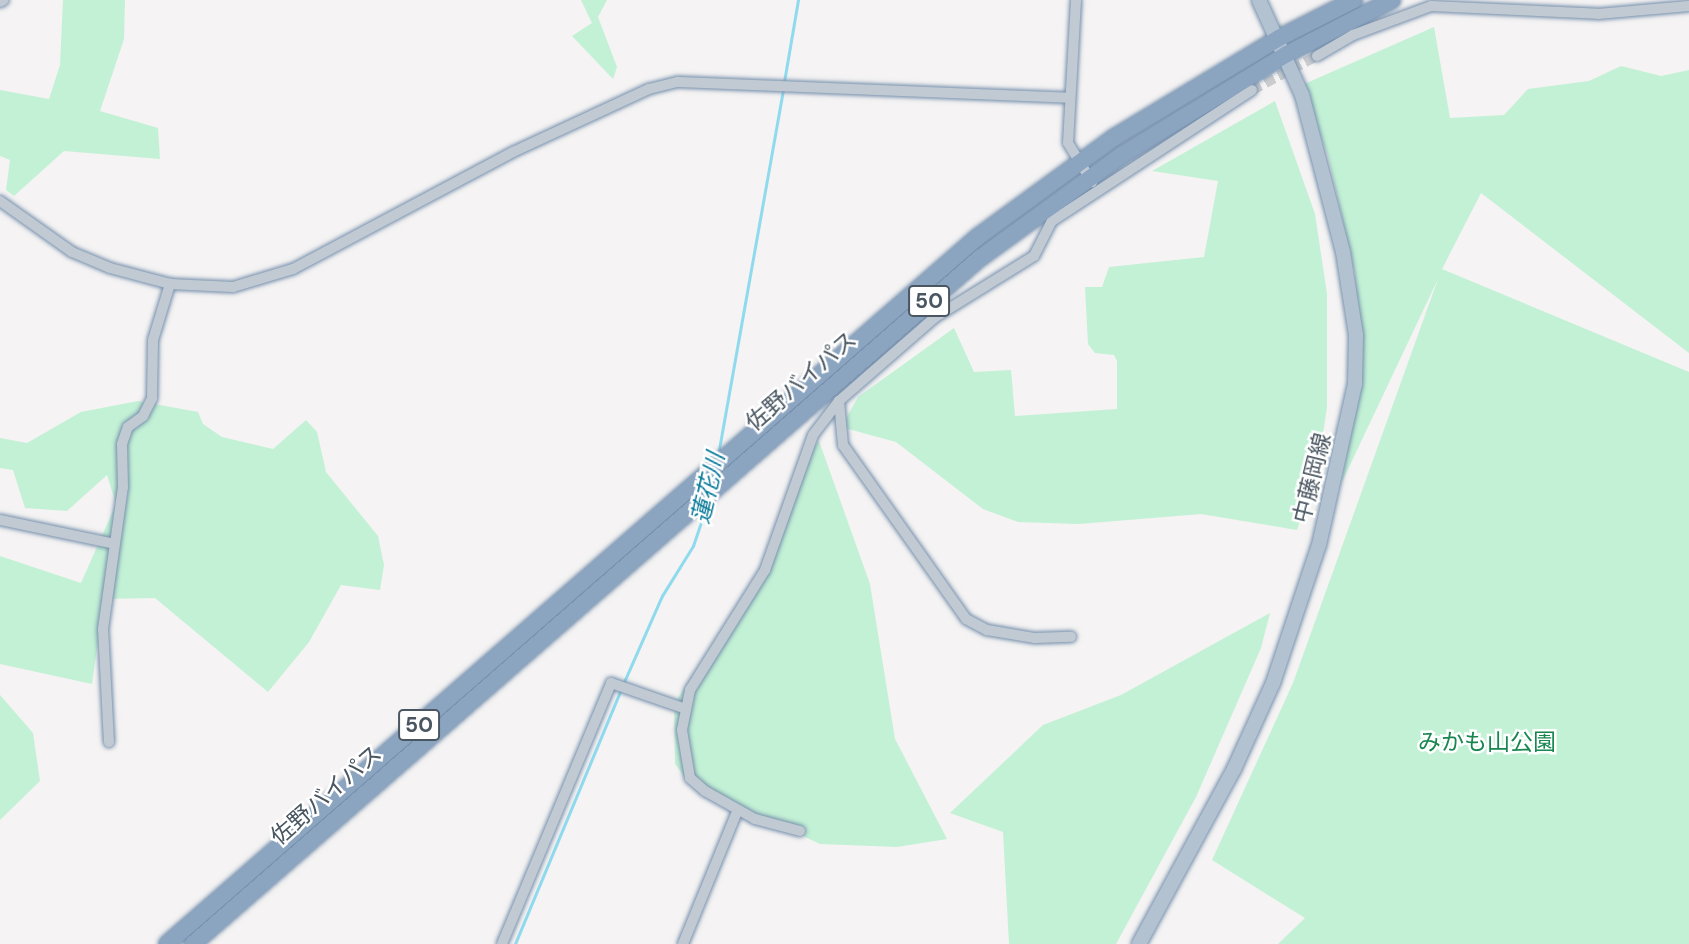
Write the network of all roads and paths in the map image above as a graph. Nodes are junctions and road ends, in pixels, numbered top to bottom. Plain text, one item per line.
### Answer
1 (1076, 0) edge
2 (1259, 0) edge
3 (1354, 0) edge
4 (1392, 0) edge
5 (1689, 6) edge
6 (1279, 38) junction
7 (1287, 54) junction
8 (1317, 56) tunnel mouth
9 (1252, 90) tunnel mouth
10 (1070, 98) junction
11 (1078, 161) junction
12 (1092, 183) junction
13 (0, 201) edge
14 (170, 284) junction
15 (839, 401) junction
16 (0, 520) edge
17 (115, 544) junction
18 (1071, 638) dead end
19 (683, 708) junction
20 (109, 742) dead end
21 (737, 812) junction
22 (800, 831) dead end
23 (167, 944) edge
24 (193, 944) edge
25 (502, 944) edge
26 (683, 944) edge
27 (1139, 944) edge

1 - 10 street
2 - 6 main road, 中藤岡線
3 - 6 highway, 佐野バイパス / 50
4 - 7 highway, 佐野バイパス / 50
5 - 8 street
6 - 7 main road, 中藤岡線
6 - 11 highway, 佐野バイパス / 50
7 - 12 highway, 佐野バイパス / 50
7 - 27 main road, 中藤岡線
9 - 12 street
10 - 11 street
10 - 14 street
11 - 12 street
11 - 23 highway, 佐野バイパス / 50
12 - 15 street
12 - 24 highway, 佐野バイパス / 50
13 - 14 street
14 - 17 street
15 - 18 street
15 - 19 street
16 - 17 street
17 - 20 street
19 - 21 street
19 - 25 street
21 - 22 street
21 - 26 street

